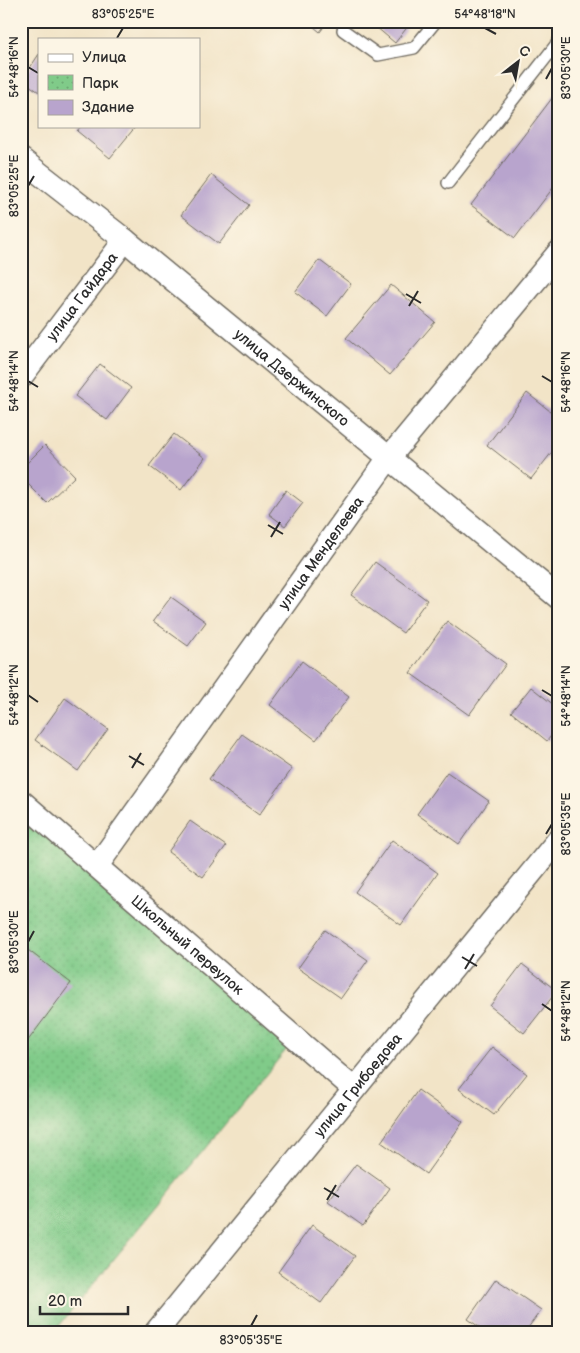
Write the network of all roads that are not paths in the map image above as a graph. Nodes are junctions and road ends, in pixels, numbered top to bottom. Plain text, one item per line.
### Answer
1 (436, 21) edge
2 (343, 30) dead end
3 (559, 41) edge
4 (21, 159) edge
5 (448, 183) dead end
6 (125, 240) junction
7 (559, 252) edge
8 (21, 377) edge
9 (388, 459) junction
10 (559, 598) edge
11 (21, 802) edge
12 (559, 839) edge
13 (97, 866) junction
14 (354, 1089) junction
15 (156, 1332) edge

1 - 2 lane
3 - 5 lane
4 - 6 street, улица Дзержинского
6 - 8 street, улица Гайдара
6 - 9 street, улица Дзержинского
7 - 9 street, улица Менделеева
9 - 10 street, улица Дзержинского
9 - 13 street, улица Менделеева
11 - 13 street, Школьный переулок
12 - 14 street, улица Грибоедова
13 - 14 street, Школьный переулок
14 - 15 street, улица Грибоедова

